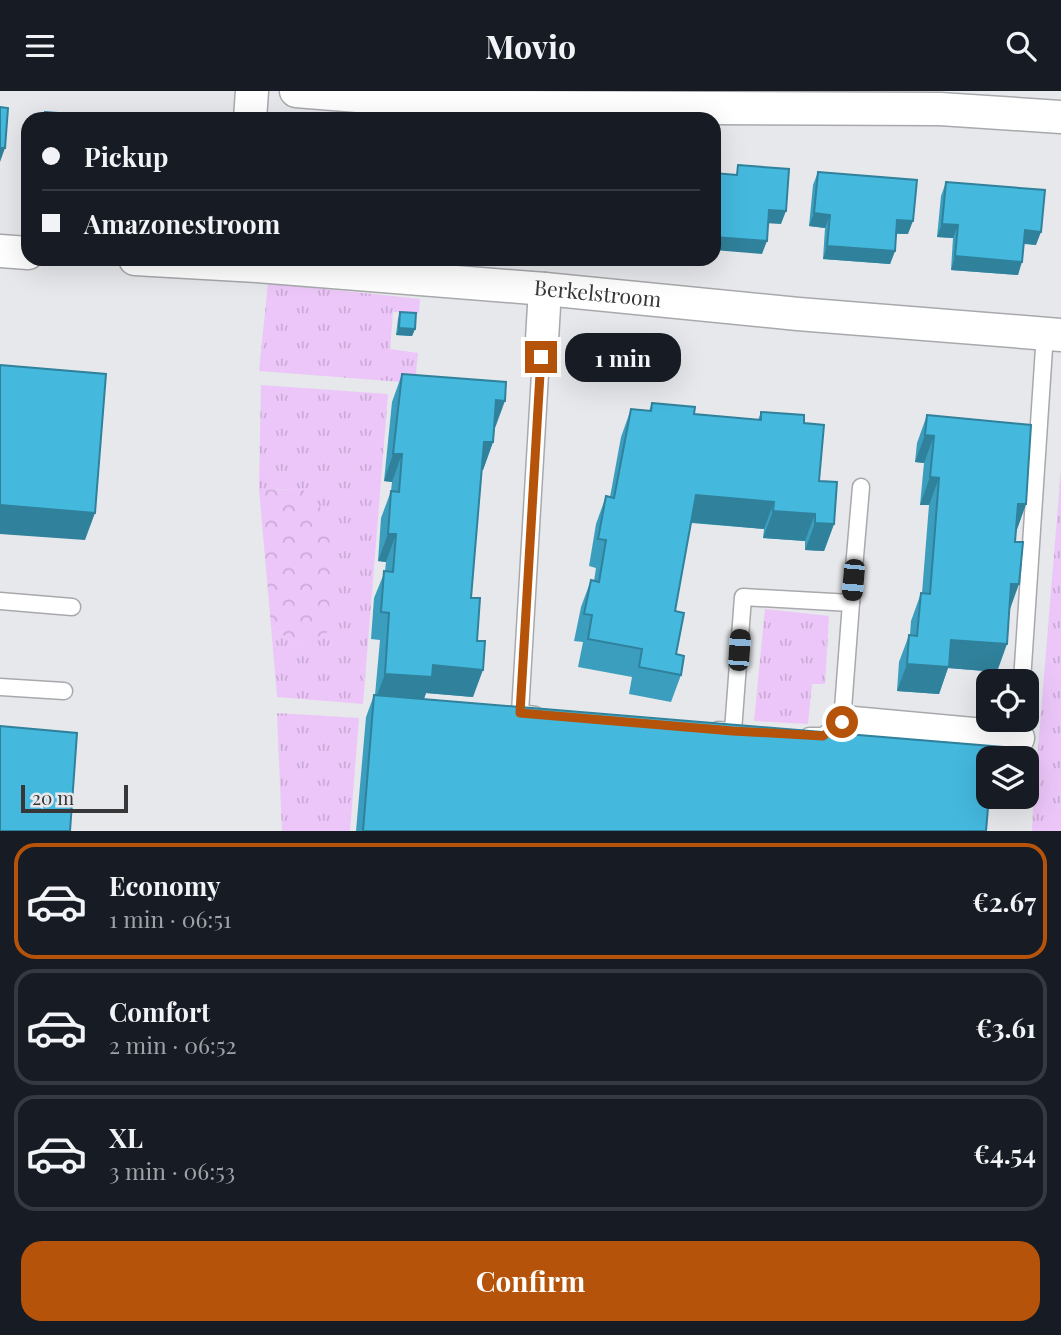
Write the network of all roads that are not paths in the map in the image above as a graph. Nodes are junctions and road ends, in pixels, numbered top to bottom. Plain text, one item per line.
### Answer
1 (252, 91) edge
2 (296, 91) edge
3 (250, 112) edge
4 (1061, 117) edge
5 (0, 251) edge
6 (21, 252) edge
7 (284, 266) edge
8 (545, 289) junction
9 (1053, 334) edge
10 (541, 357) joint
11 (861, 487) dead end
12 (0, 601) edge
13 (851, 603) junction
14 (72, 607) dead end
15 (1022, 669) edge
16 (0, 687) edge
17 (64, 691) dead end
18 (546, 716) edge
19 (842, 722) junction
20 (976, 727) edge
21 (706, 729) edge
22 (797, 735) edge

1 - 3 street
2 - 4 street
5 - 6 street
7 - 8 street, Berkelstroom
8 - 9 street, Berkelstroom
8 - 10 street
9 - 15 lane
10 - 18 lane
11 - 13 lane
12 - 14 lane
13 - 19 lane
13 - 21 lane
16 - 17 lane
19 - 20 street
19 - 22 lane

